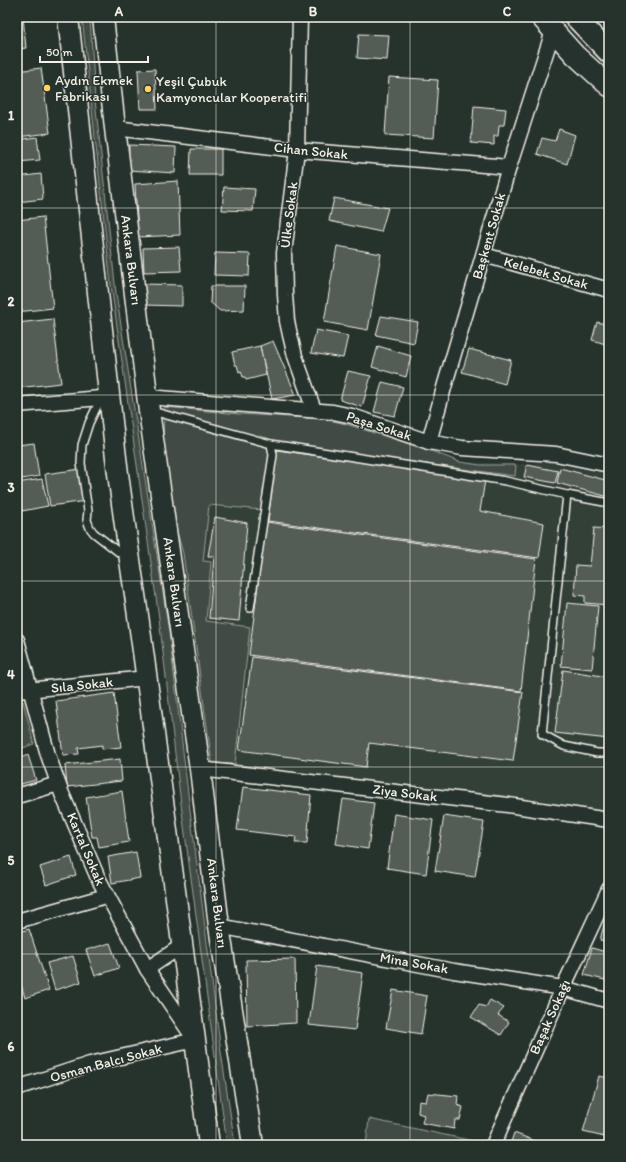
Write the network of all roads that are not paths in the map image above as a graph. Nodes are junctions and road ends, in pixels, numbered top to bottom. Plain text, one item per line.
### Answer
1 (68, 17) edge
2 (103, 17) edge
3 (300, 17) edge
4 (575, 17) edge
5 (547, 24) edge
6 (609, 53) edge
7 (609, 86) edge
8 (114, 128) junction
9 (298, 150) junction
10 (509, 167) junction
11 (484, 255) junction
12 (609, 290) edge
13 (102, 398) joint
14 (149, 404) junction
15 (17, 405) edge
16 (314, 410) junction
17 (429, 442) junction
18 (271, 444) junction
19 (609, 465) edge
20 (567, 495) junction
21 (609, 503) edge
22 (130, 561) junction
23 (250, 608) dead end
24 (17, 640) edge
25 (147, 678) junction
26 (24, 691) edge
27 (609, 753) edge
28 (200, 768) junction
29 (58, 784) junction
30 (17, 796) edge
31 (609, 820) edge
32 (609, 890) edge
33 (106, 896) junction
34 (17, 921) edge
35 (220, 926) junction
36 (183, 945) junction
37 (147, 969) junction
38 (563, 988) junction
39 (609, 1001) edge
40 (195, 1040) junction
41 (17, 1088) edge
42 (209, 1145) edge
43 (253, 1145) edge
44 (492, 1145) edge

1 - 22 main road
2 - 8 main road, Ankara Bulvarı
3 - 9 street, Ülke Sokak
4 - 6 main road
5 - 7 main road
5 - 10 street, Başkent Sokak
8 - 9 street, Cihan Sokak
8 - 14 main road, Ankara Bulvarı
9 - 10 street, Cihan Sokak
9 - 16 street, Ülke Sokak
10 - 11 street, Başkent Sokak
11 - 12 street, Kelebek Sokak
11 - 17 street, Başkent Sokak
13 - 15 street
13 - 22 lane
14 - 16 street, Paşa Sokak
14 - 18 lane
14 - 28 main road, Ankara Bulvarı
16 - 17 street, Paşa Sokak
17 - 19 street, Paşa Sokak
18 - 20 lane
18 - 23 lane
20 - 21 lane
20 - 27 lane
22 - 25 main road
24 - 26 street, Kartal Sokak
25 - 26 street, Sıla Sokak
25 - 36 main road
26 - 29 street, Kartal Sokak
28 - 31 street, Ziya Sokak
28 - 35 main road, Ankara Bulvarı
29 - 30 street
29 - 33 street, Kartal Sokak
32 - 38 street, Başak Sokağı
33 - 34 street
33 - 37 street, Kartal Sokak
35 - 38 street, Mina Sokak
35 - 43 main road, Ankara Bulvarı
36 - 37 street
36 - 40 main road
37 - 40 street, Kartal Sokak
38 - 39 street, Mina Sokak
38 - 44 street, Başak Sokağı
40 - 41 street, Osman Balcı Sokak
40 - 42 main road

